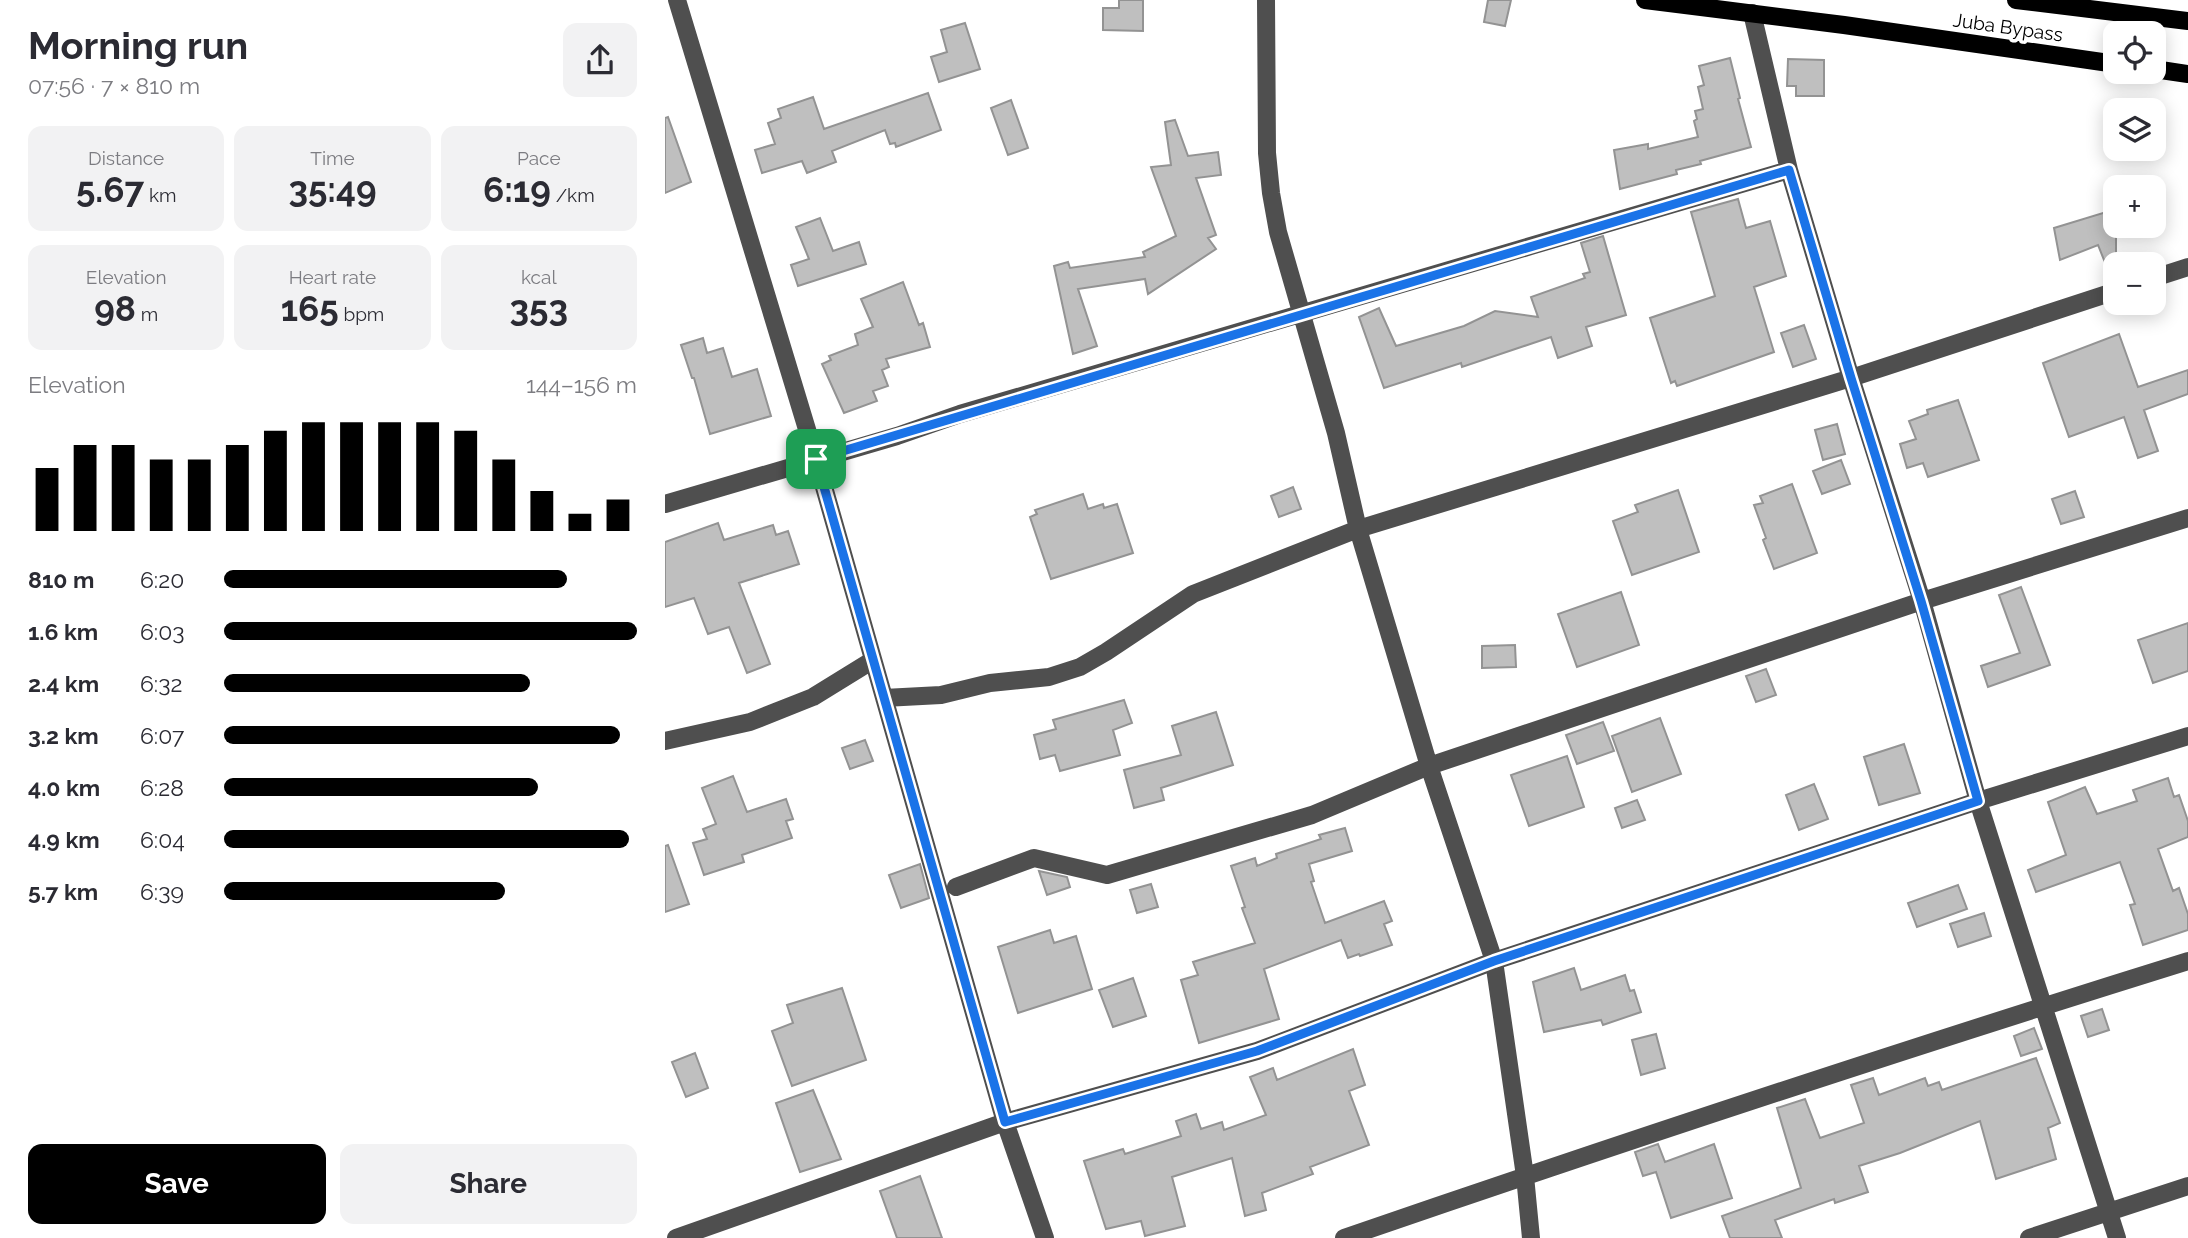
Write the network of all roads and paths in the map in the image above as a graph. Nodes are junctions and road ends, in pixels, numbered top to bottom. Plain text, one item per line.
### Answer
1 (677, 0) edge
2 (1266, 0) edge
3 (1645, 0) edge
4 (2016, 0) edge
5 (1752, 13) junction
6 (2188, 21) edge
7 (2103, 62) edge
8 (2166, 71) edge
9 (2188, 74) edge
10 (1789, 170) junction
11 (2188, 267) edge
12 (2166, 274) edge
13 (2103, 295) edge
14 (1304, 315) junction
15 (1851, 378) junction
16 (816, 459) junction
17 (665, 505) edge
18 (2188, 518) edge
19 (1358, 529) junction
20 (1921, 601) junction
21 (873, 660) junction
22 (884, 698) junction
23 (2188, 736) edge
24 (665, 741) edge
25 (1429, 766) junction
26 (1978, 801) junction
27 (956, 887) dead end
28 (1494, 961) junction
29 (2188, 961) edge
30 (2044, 1006) junction
31 (1005, 1122) junction
32 (1525, 1176) junction
33 (2188, 1186) edge
34 (2108, 1213) junction
35 (676, 1238) edge
36 (1045, 1238) edge
37 (1344, 1238) edge
38 (1531, 1238) edge
39 (2029, 1238) edge
40 (2117, 1238) edge

1 - 16 street
2 - 14 street
3 - 5 main road, Juba Bypass
4 - 6 main road, Juba Bypass
5 - 7 main road, Juba Bypass
5 - 10 street
8 - 9 main road
10 - 14 street
10 - 15 street
11 - 12 street
13 - 15 street
14 - 16 street
14 - 19 street
15 - 19 street
15 - 20 street
16 - 17 street
16 - 21 street
18 - 20 street
19 - 22 street
19 - 25 street
20 - 25 street
20 - 26 street
21 - 22 street
21 - 24 street
22 - 31 street
23 - 26 street
25 - 27 street
25 - 28 street
26 - 28 street
26 - 30 street
28 - 31 street
28 - 32 street
29 - 30 street
30 - 32 street
30 - 34 street
31 - 35 street
31 - 36 street
32 - 37 street
32 - 38 street
33 - 34 street
34 - 39 street
34 - 40 street

